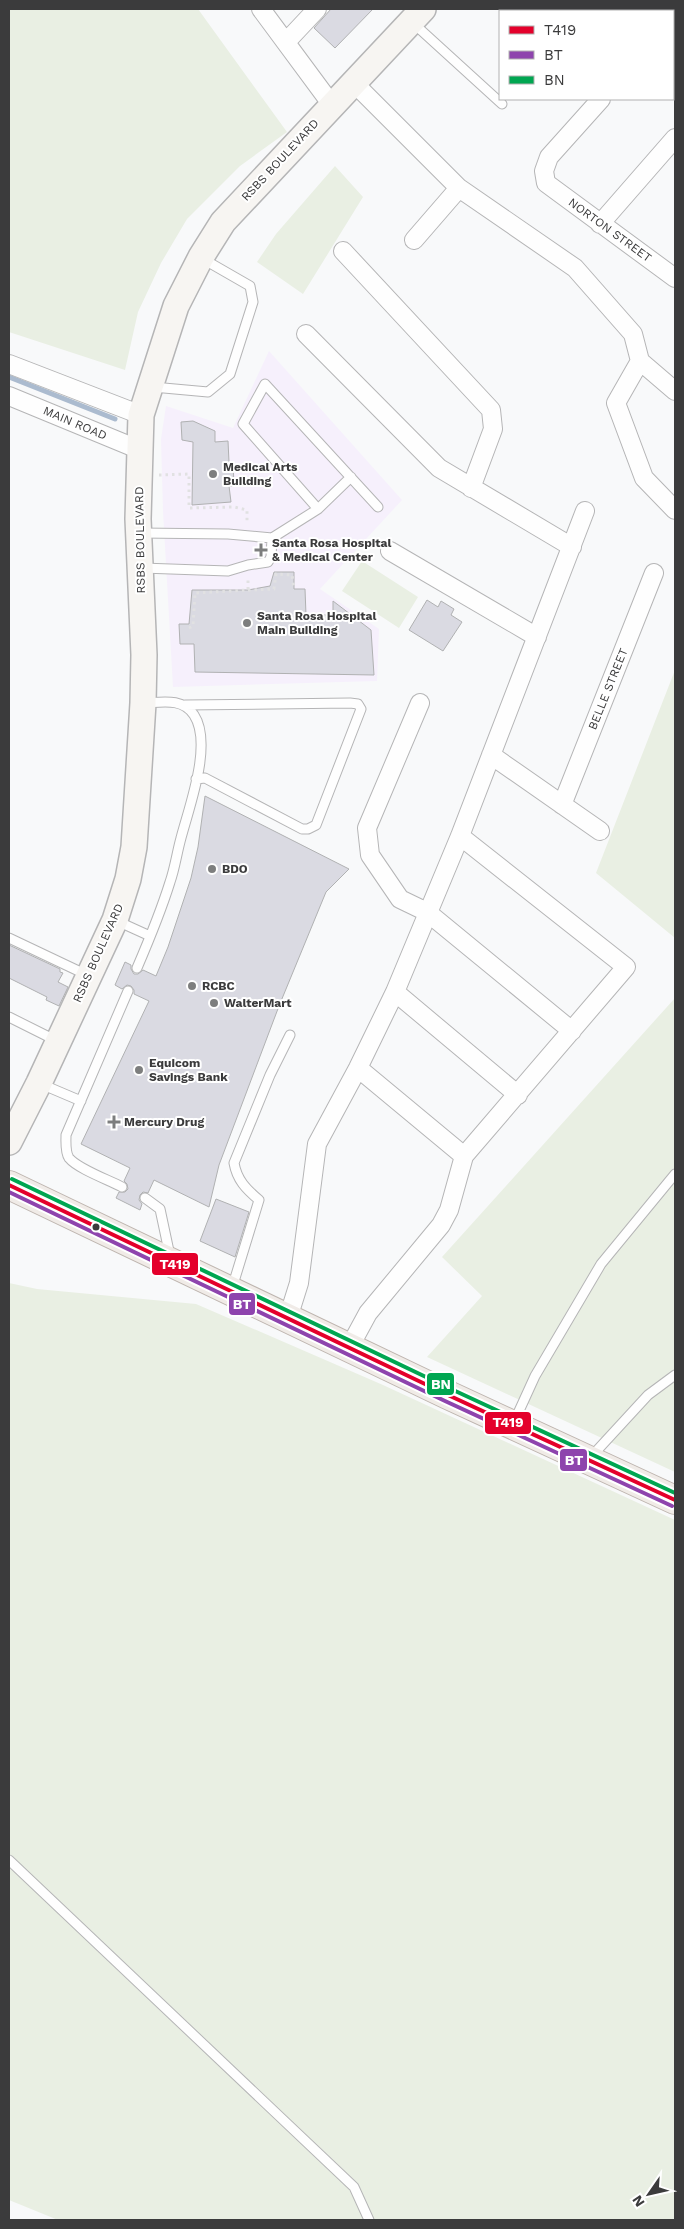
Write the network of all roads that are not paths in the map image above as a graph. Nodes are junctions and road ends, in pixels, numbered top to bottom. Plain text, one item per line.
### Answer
1 (261, 9) edge
2 (317, 9) edge
3 (417, 15) edge
4 (286, 42) junction
5 (353, 82) junction
6 (600, 100) edge
7 (502, 104) dead end
8 (332, 105) junction
9 (675, 138) edge
10 (459, 188) junction
11 (600, 224) junction
12 (414, 240) dead end
13 (342, 251) dead end
14 (201, 257) junction
15 (672, 269) edge
16 (306, 334) dead end
17 (640, 361) junction
18 (9, 364) edge
19 (150, 387) junction
20 (675, 391) edge
21 (9, 396) edge
22 (141, 415) junction
23 (140, 450) junction
24 (351, 477) junction
25 (471, 488) junction
26 (378, 507) dead end
27 (318, 509) junction
28 (675, 510) edge
29 (585, 511) dead end
30 (139, 533) junction
31 (272, 538) junction
32 (572, 547) junction
33 (390, 551) dead end
34 (140, 568) junction
35 (654, 574) dead end
36 (537, 637) junction
37 (143, 703) junction
38 (420, 703) dead end
39 (185, 706) junction
40 (491, 755) junction
41 (196, 779) junction
42 (562, 805) junction
43 (600, 831) dead end
44 (460, 836) junction
45 (428, 912) junction
46 (115, 920) junction
47 (150, 936) junction
48 (9, 938) edge
49 (137, 968) dead end
50 (89, 976) junction
51 (128, 991) dead end
52 (395, 992) junction
53 (9, 1017) edge
54 (572, 1031) junction
55 (290, 1035) dead end
56 (58, 1041) junction
57 (358, 1068) junction
58 (39, 1083) junction
59 (518, 1095) junction
60 (81, 1101) junction
61 (9, 1142) edge
62 (464, 1156) junction
63 (675, 1174) edge
64 (9, 1185) edge
65 (122, 1187) dead end
66 (145, 1198) dead end
67 (170, 1261) junction
68 (232, 1291) junction
69 (288, 1318) junction
70 (349, 1348) junction
71 (675, 1375) edge
72 (513, 1425) junction
73 (588, 1460) junction
74 (675, 1500) edge
75 (9, 1860) edge
76 (369, 2220) edge

1 - 4 street
2 - 4 street
3 - 5 street, RSBS BOULEVARD
3 - 7 lane
4 - 8 street
5 - 8 street, RSBS BOULEVARD
5 - 10 street
6 - 11 street, NORTON STREET
8 - 14 street, RSBS BOULEVARD
9 - 11 street
10 - 12 street
10 - 17 street
11 - 15 street, NORTON STREET
13 - 25 street
14 - 19 street, RSBS BOULEVARD
14 - 19 lane
16 - 25 street
17 - 20 street
17 - 28 street
18 - 22 street
19 - 22 street, RSBS BOULEVARD
21 - 23 street, MAIN ROAD
22 - 23 street, RSBS BOULEVARD
23 - 30 street, RSBS BOULEVARD
24 - 26 lane
24 - 27 lane
24 - 27 lane
25 - 32 street
27 - 31 lane
29 - 32 street
30 - 31 lane
30 - 34 street, RSBS BOULEVARD
31 - 34 lane
32 - 36 street
33 - 36 street
34 - 37 street, RSBS BOULEVARD
35 - 42 street, BELLE STREET
36 - 40 street
37 - 39 lane
37 - 46 street, RSBS BOULEVARD
38 - 45 street
39 - 41 lane
39 - 41 lane
40 - 42 street
40 - 44 street
41 - 47 lane
42 - 43 street
44 - 45 street
44 - 54 street
45 - 52 street
45 - 54 street
46 - 47 lane
46 - 50 street, RSBS BOULEVARD
47 - 49 lane
48 - 50 lane
50 - 56 street, RSBS BOULEVARD
51 - 60 lane
52 - 57 street
52 - 59 street
53 - 56 lane
54 - 59 street
55 - 68 lane
56 - 58 street, RSBS BOULEVARD
57 - 62 street
57 - 69 street
58 - 60 lane
58 - 61 street, RSBS BOULEVARD
59 - 62 street
60 - 65 lane
62 - 70 street
63 - 72 lane
64 - 67 main road
66 - 67 lane
67 - 68 main road
68 - 69 main road
69 - 70 main road
70 - 72 main road
71 - 73 lane
72 - 73 main road
73 - 74 main road
75 - 76 lane

